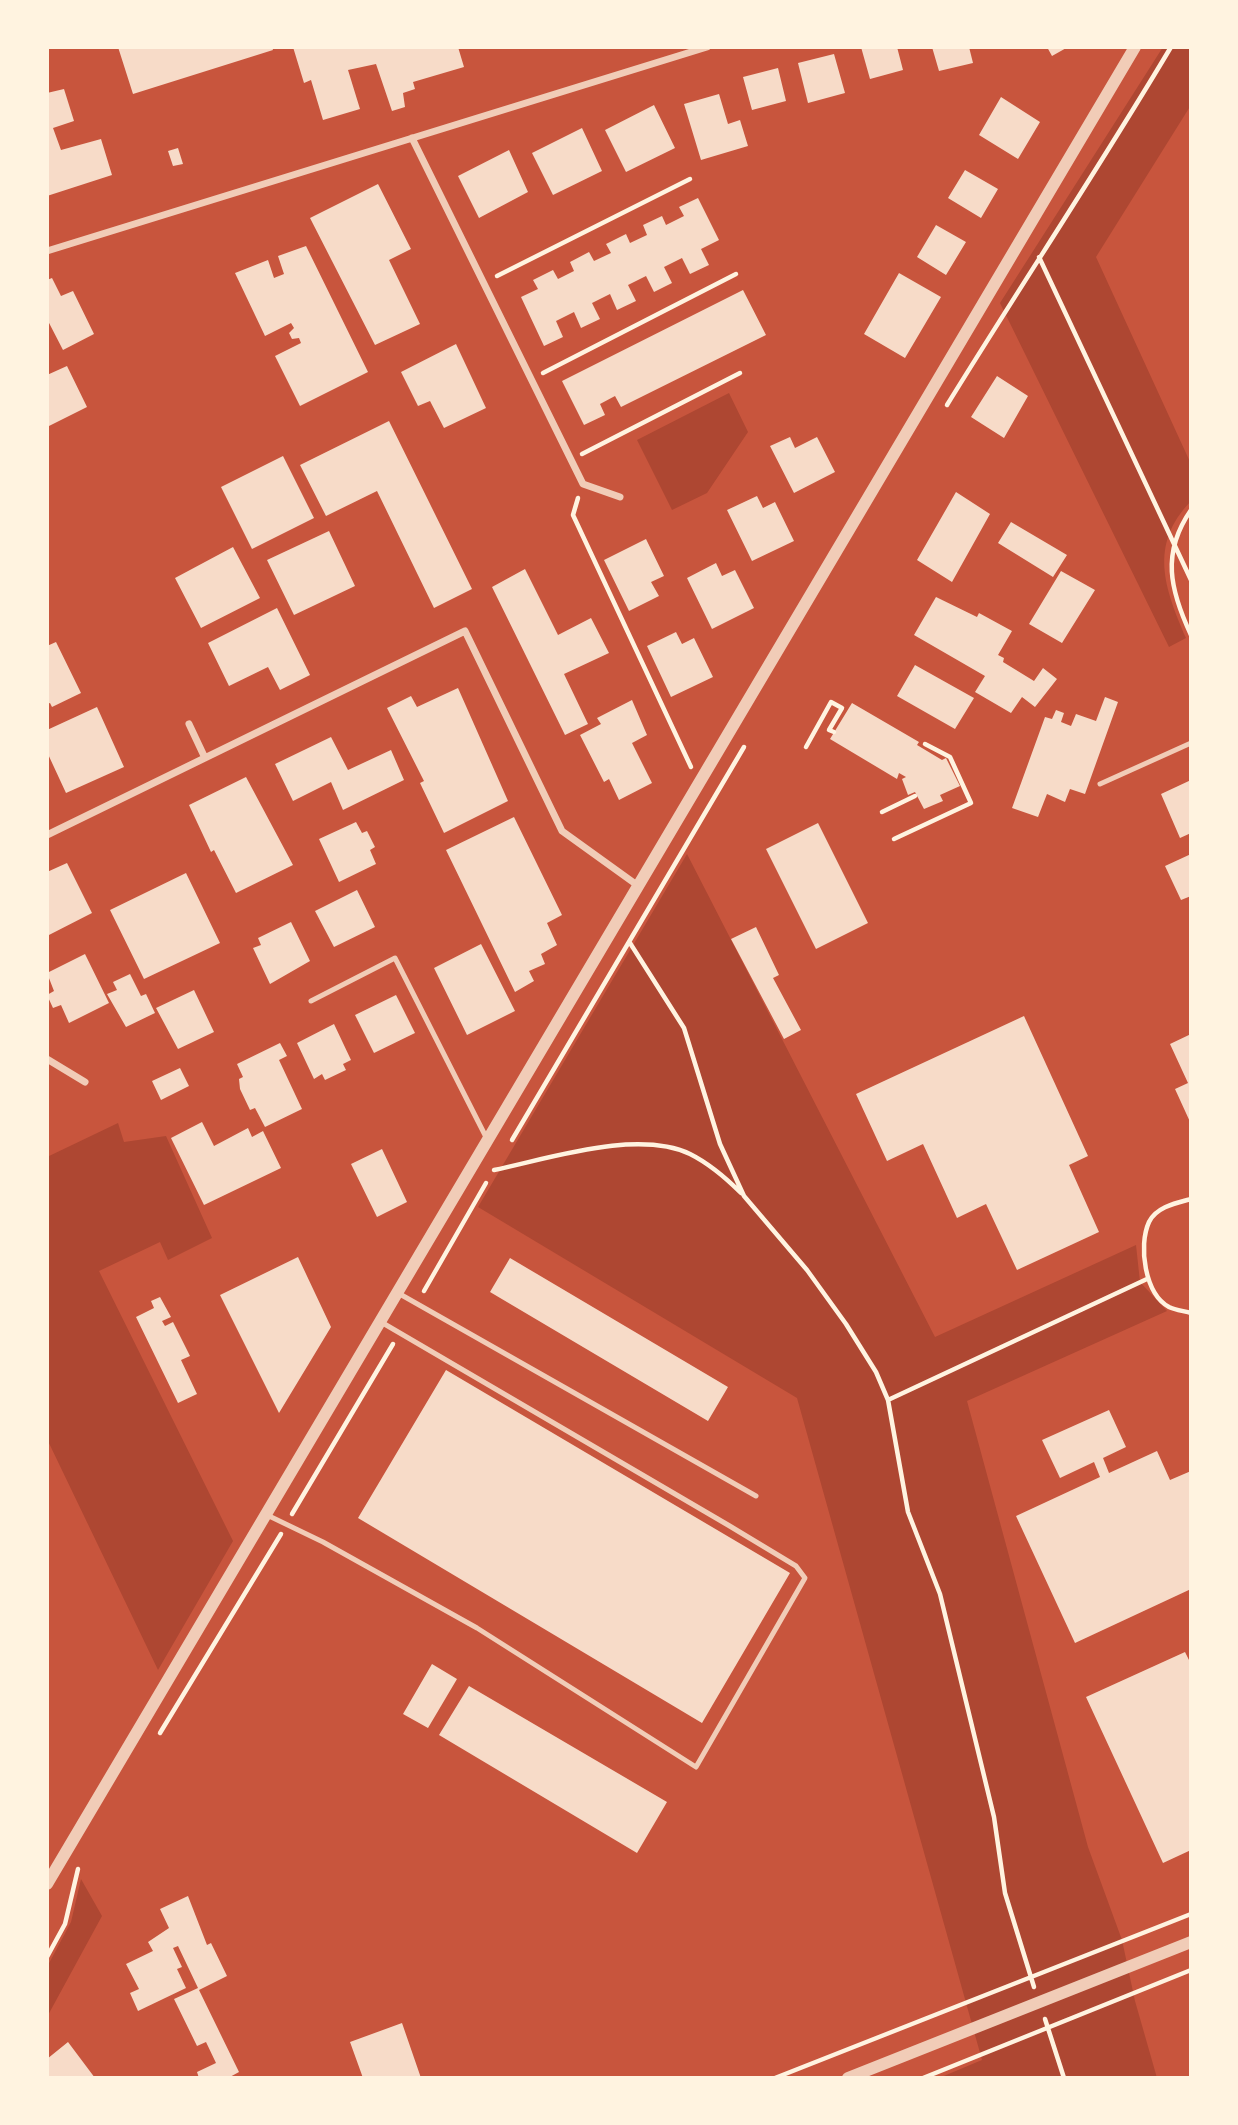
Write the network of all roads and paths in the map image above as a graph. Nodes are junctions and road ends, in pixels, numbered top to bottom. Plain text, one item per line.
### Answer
1 (707, 47) edge
2 (1135, 47) edge
3 (1171, 47) edge
4 (412, 138) junction
5 (690, 178) dead end
6 (47, 251) edge
7 (1039, 257) junction
8 (736, 274) dead end
9 (484, 283) junction
10 (740, 373) dead end
11 (531, 379) junction
12 (943, 411) dead end
13 (571, 460) junction
14 (583, 484) junction
15 (620, 497) dead end
16 (1191, 510) edge
17 (1173, 542) junction
18 (1191, 580) edge
19 (1191, 635) edge
20 (189, 724) dead end
21 (834, 732) dead end
22 (1191, 743) edge
23 (746, 744) dead end
24 (925, 744) dead end
25 (806, 747) dead end
26 (205, 758) junction
27 (698, 783) junction
28 (1100, 785) dead end
29 (915, 796) dead end
30 (881, 812) dead end
31 (47, 835) edge
32 (894, 839) dead end
33 (637, 885) junction
34 (630, 943) junction
35 (311, 1001) dead end
36 (47, 1059) edge
37 (85, 1082) dead end
38 (487, 1139) junction
39 (508, 1146) dead end
40 (501, 1158) dead end
41 (494, 1170) junction
42 (744, 1196) junction
43 (1191, 1199) edge
44 (1147, 1279) junction
45 (398, 1293) junction
46 (417, 1304) junction
47 (1191, 1313) edge
48 (381, 1322) junction
49 (400, 1333) junction
50 (888, 1400) junction
51 (756, 1496) dead end
52 (267, 1515) junction
53 (286, 1526) junction
54 (157, 1738) dead end
55 (86, 1857) dead end
56 (47, 1884) edge
57 (1191, 1914) edge
58 (1191, 1942) edge
59 (47, 1957) edge
60 (1191, 1970) edge
61 (1031, 1977) junction
62 (1048, 2027) junction
63 (775, 2078) edge
64 (848, 2078) edge
65 (923, 2078) edge
66 (1064, 2078) edge

1 - 4 street
2 - 27 street
3 - 7 path
4 - 6 street
4 - 9 street
5 - 9 path
7 - 12 path
7 - 17 path
8 - 11 path
9 - 11 street
10 - 13 path
11 - 13 street
13 - 14 street
14 - 15 street
14 - 27 path
16 - 17 path
17 - 18 path
17 - 19 path
20 - 26 street
21 - 25 path
22 - 28 lane
23 - 34 path
24 - 32 path
26 - 31 street
26 - 33 street
27 - 33 street
29 - 30 path
33 - 38 street
34 - 39 path
34 - 42 path
35 - 38 lane
36 - 37 street
38 - 45 street
40 - 41 path
41 - 42 path
41 - 46 path
42 - 50 path
43 - 44 path
44 - 47 path
44 - 50 path
45 - 46 lane
45 - 48 street
46 - 51 lane
48 - 49 lane
48 - 52 street
49 - 53 path
49 - 53 lane
50 - 61 path
52 - 53 lane
52 - 56 street
53 - 54 path
55 - 59 path
57 - 61 path
58 - 64 street
60 - 62 path
61 - 63 path
62 - 65 path
62 - 66 path

